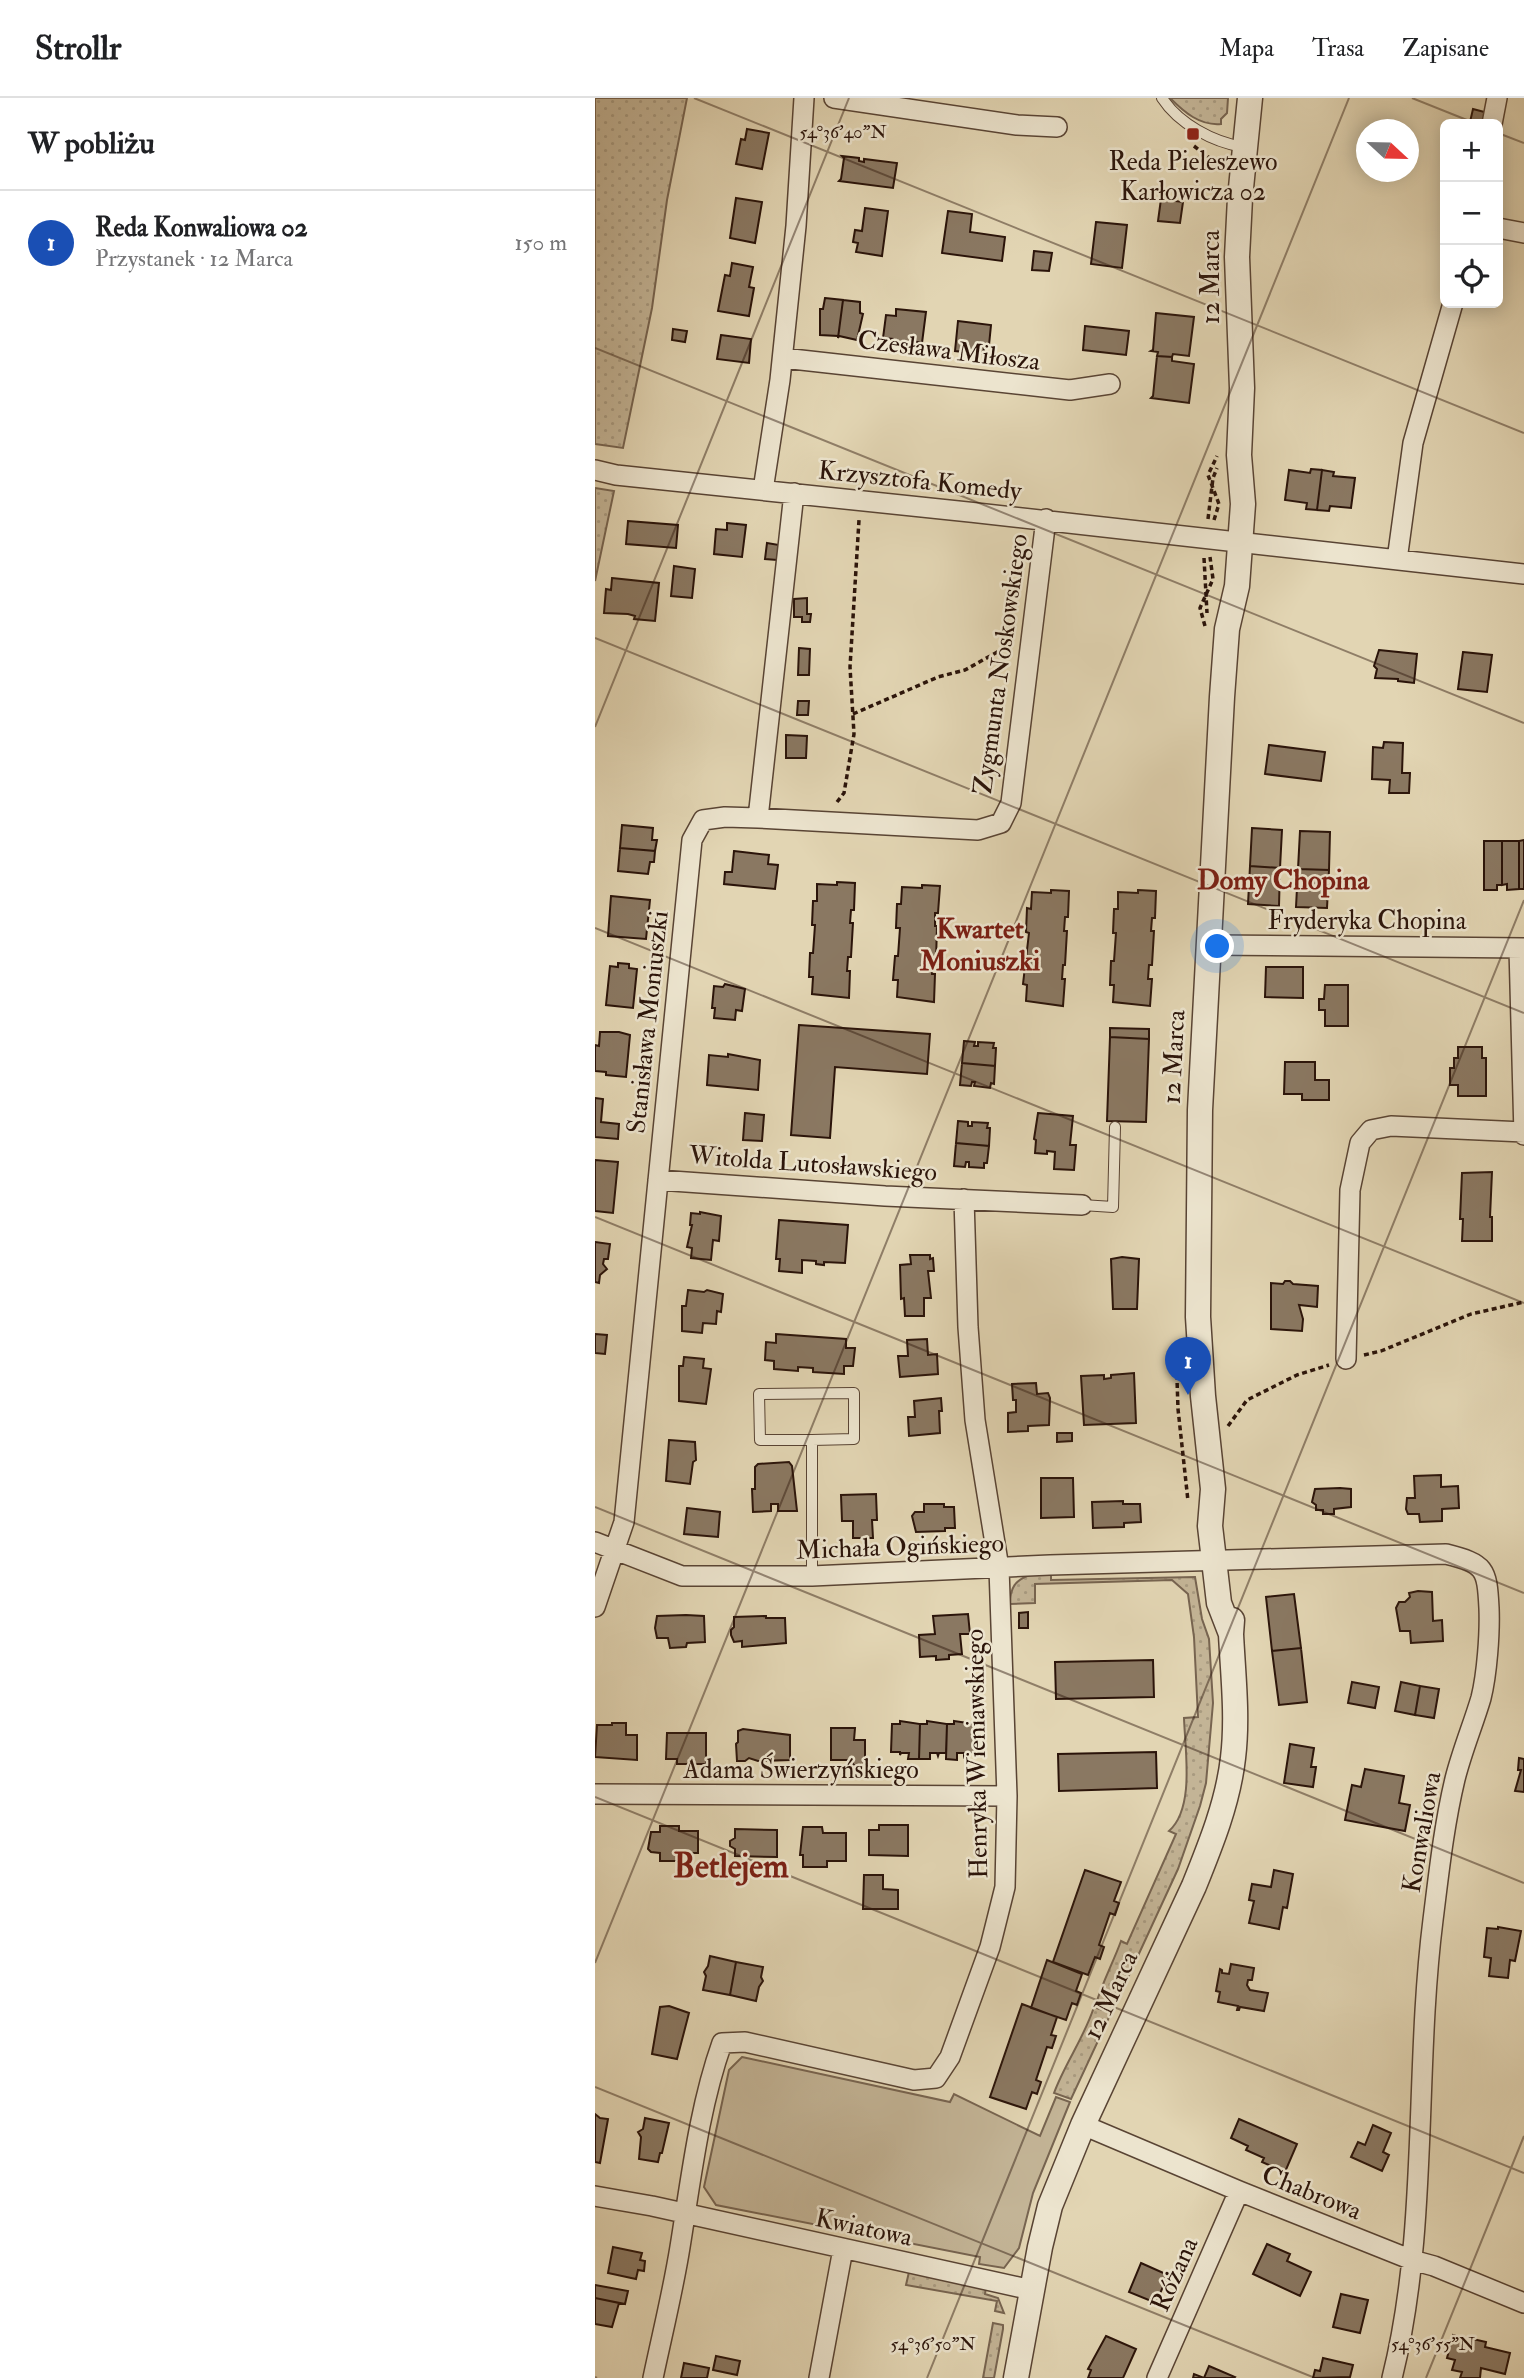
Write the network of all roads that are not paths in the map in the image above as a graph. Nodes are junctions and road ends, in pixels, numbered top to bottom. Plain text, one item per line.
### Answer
1 (804, 98) edge
2 (834, 98) edge
3 (1162, 98) edge
4 (1250, 98) edge
5 (1497, 98) edge
6 (1493, 119) edge
7 (1057, 127) dead end
8 (1245, 147) junction
9 (1503, 229) edge
10 (1524, 233) edge
11 (1452, 308) edge
12 (783, 358) junction
13 (1110, 384) dead end
14 (595, 470) edge
15 (763, 490) junction
16 (794, 493) junction
17 (1046, 519) junction
18 (1233, 542) junction
19 (1397, 560) junction
20 (1524, 574) edge
21 (758, 818) junction
22 (1209, 945) junction
23 (1521, 948) edge
24 (1115, 1128) dead end
25 (1524, 1133) edge
26 (658, 1180) junction
27 (964, 1199) junction
28 (1081, 1205) joint
29 (1346, 1360) dead end
30 (812, 1440) junction
31 (595, 1542) edge
32 (614, 1551) junction
33 (1221, 1560) junction
34 (999, 1568) junction
35 (812, 1576) junction
36 (595, 1607) edge
37 (595, 1794) edge
38 (1007, 1796) junction
39 (1083, 2125) junction
40 (1239, 2191) junction
41 (595, 2196) edge
42 (685, 2213) junction
43 (843, 2249) junction
44 (1412, 2260) junction
45 (1033, 2290) junction
46 (1524, 2303) edge
47 (653, 2378) edge
48 (819, 2378) edge
49 (1016, 2378) edge
50 (1157, 2378) edge
51 (1392, 2378) edge

1 - 12 street
2 - 7 street
3 - 8 lane
4 - 8 street, 12 Marca
5 - 6 street
8 - 18 street, 12 Marca
9 - 10 street
11 - 19 street
12 - 13 street, Czesława Miłosza
12 - 15 street
14 - 15 street, Krzysztofa Komedy
15 - 16 street, Krzysztofa Komedy
16 - 17 street, Krzysztofa Komedy
16 - 21 street
17 - 18 street, Krzysztofa Komedy
17 - 21 street, Zygmunta Noskowskiego
18 - 19 street, Krzysztofa Komedy
18 - 22 street, 12 Marca
19 - 20 street, Krzysztofa Komedy
21 - 26 street, Stanisława Moniuszki
22 - 23 street, Fryderyka Chopina
22 - 33 street, 12 Marca
23 - 25 street
24 - 28 lane, Witolda Lutosławskiego
25 - 29 street
26 - 27 street, Witolda Lutosławskiego
26 - 32 street, Stanisława Moniuszki
27 - 28 street, Witolda Lutosławskiego
27 - 34 street, Witolda Lutosławskiego
30 - 30 lane
30 - 35 lane
31 - 32 street, Michała Ogińskiego
32 - 35 street, Michała Ogińskiego
32 - 36 street, Stanisława Moniuszki
33 - 34 street, Michała Ogińskiego
33 - 39 street, 12 Marca
33 - 44 street, Konwaliowa
34 - 35 street, Michała Ogińskiego
34 - 38 street, Henryka Wieniawskiego
37 - 38 street, Adama Świerzyńskiego
38 - 42 street, Henryka Wieniawskiego
39 - 40 street, Chabrowa
39 - 45 street, 12 Marca
40 - 44 street, Chabrowa
40 - 50 street, Różana
41 - 42 street, Kwiatowa
42 - 43 street, Kwiatowa
42 - 47 street
43 - 45 street, Kwiatowa
43 - 48 street
44 - 46 street, Chabrowa
44 - 51 street, Konwaliowa
45 - 49 street, 12 Marca

